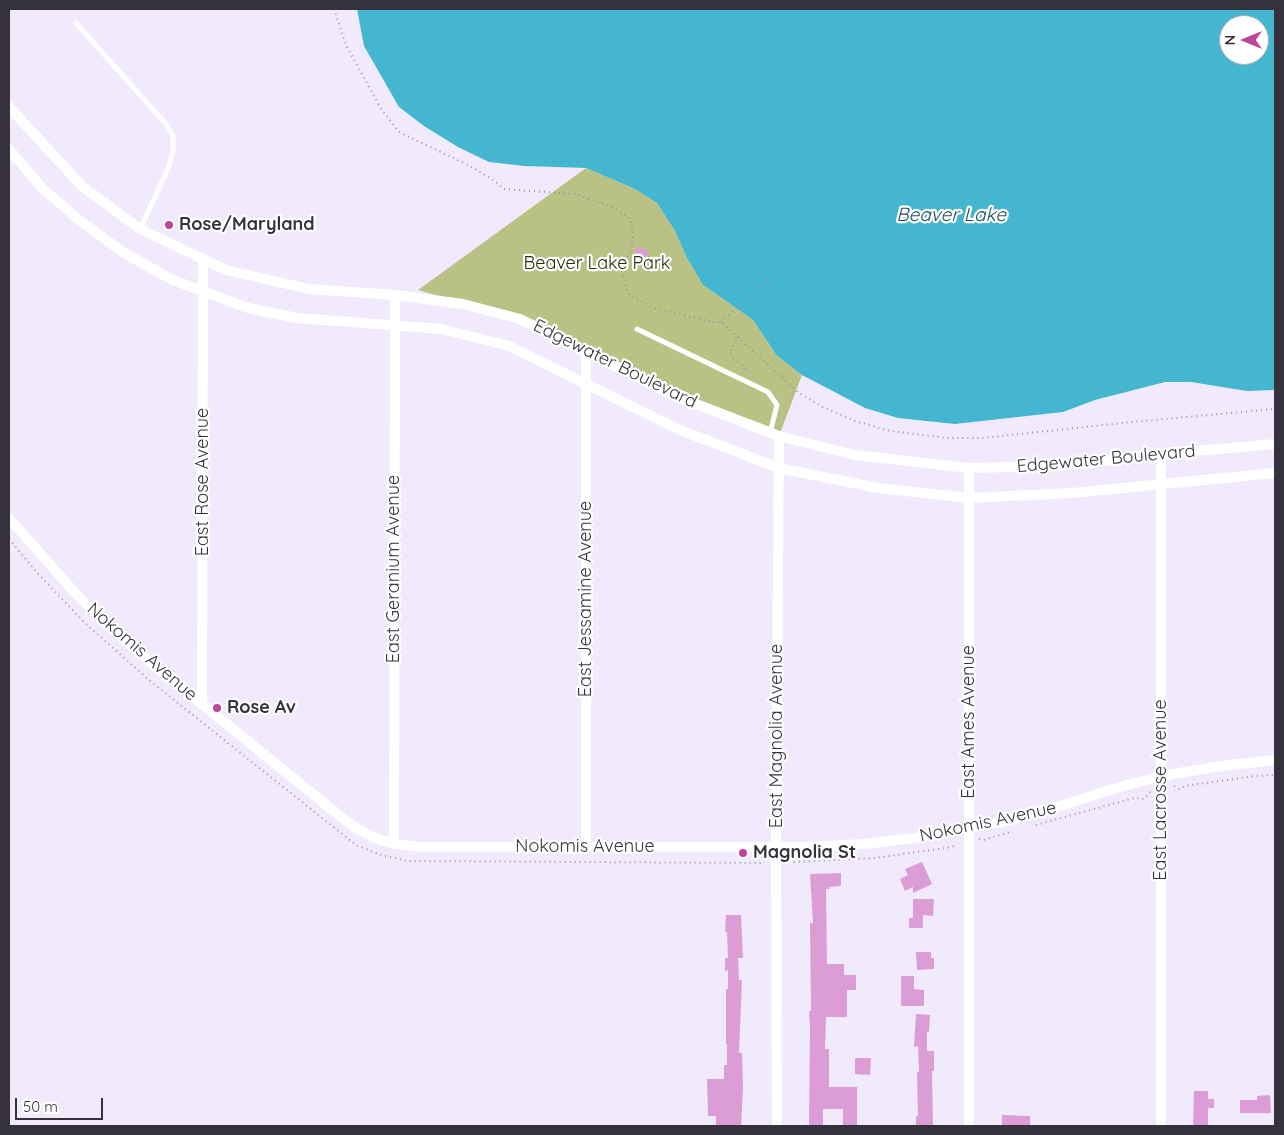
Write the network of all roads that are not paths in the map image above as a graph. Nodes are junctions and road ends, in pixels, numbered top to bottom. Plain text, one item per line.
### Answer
1 (76, 23) dead end
2 (9, 107) edge
3 (9, 149) edge
4 (140, 229) junction
5 (203, 259) junction
6 (203, 292) junction
7 (395, 295) junction
8 (394, 325) junction
9 (637, 329) dead end
10 (586, 352) junction
11 (586, 382) junction
12 (775, 434) junction
13 (1275, 444) edge
14 (1162, 454) junction
15 (779, 468) junction
16 (969, 468) junction
17 (1275, 473) edge
18 (1161, 484) junction
19 (969, 498) junction
20 (9, 518) edge
21 (202, 704) junction
22 (1275, 760) edge
23 (1161, 776) junction
24 (969, 829) junction
25 (394, 844) junction
26 (586, 847) junction
27 (776, 847) junction
28 (777, 1126) edge
29 (969, 1126) edge
30 (1161, 1126) edge

1 - 4 lane
2 - 4 street, Edgewater Boulevard
3 - 6 street, Edgewater Boulevard
4 - 5 street, Edgewater Boulevard
5 - 6 street, East Rose Avenue
5 - 7 street, Edgewater Boulevard
6 - 8 street, Edgewater Boulevard
6 - 21 street, East Rose Avenue
7 - 8 street, East Geranium Avenue
7 - 10 street, Edgewater Boulevard
8 - 11 street, Edgewater Boulevard
8 - 25 street, East Geranium Avenue
9 - 12 lane
10 - 11 street, East Jessamine Avenue
10 - 12 street, Edgewater Boulevard
11 - 15 street, Edgewater Boulevard
11 - 26 street, East Jessamine Avenue
12 - 15 street, East Magnolia Avenue
12 - 16 street, Edgewater Boulevard
13 - 14 street, Edgewater Boulevard
14 - 16 street, Edgewater Boulevard
14 - 18 street, East Lacrosse Avenue
15 - 19 street, Edgewater Boulevard
15 - 27 street, East Magnolia Avenue
16 - 19 street, East Ames Avenue
17 - 18 street, Edgewater Boulevard
18 - 19 street, Edgewater Boulevard
18 - 23 street, East Lacrosse Avenue
19 - 24 street, East Ames Avenue
20 - 21 street, Nokomis Avenue
21 - 25 street, Nokomis Avenue
22 - 23 street, Nokomis Avenue
23 - 24 street, Nokomis Avenue
23 - 30 street, East Lacrosse Avenue
24 - 27 street, Nokomis Avenue
24 - 29 street, East Ames Avenue
25 - 26 street, Nokomis Avenue
26 - 27 street, Nokomis Avenue
27 - 28 street, East Magnolia Avenue

